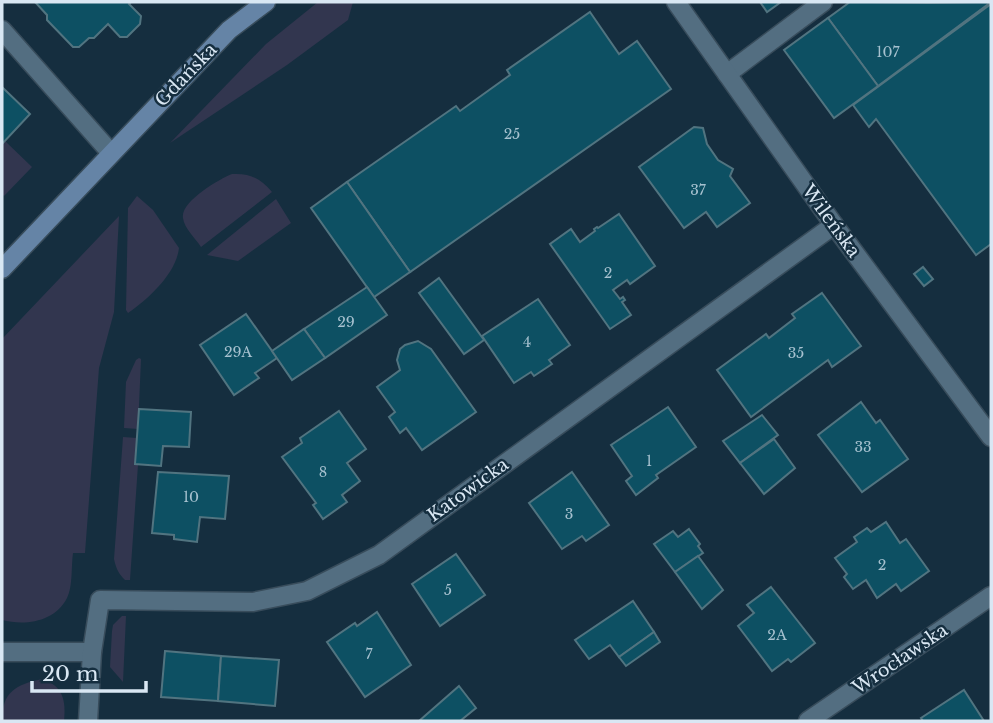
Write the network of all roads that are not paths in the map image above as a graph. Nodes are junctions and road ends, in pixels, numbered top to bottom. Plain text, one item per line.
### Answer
1 (266, 2) edge
2 (676, 2) edge
3 (823, 2) edge
4 (2, 30) edge
5 (727, 74) junction
6 (111, 153) junction
7 (834, 225) junction
8 (2, 269) edge
9 (991, 437) edge
10 (991, 596) edge
11 (2, 652) edge
12 (92, 652) junction
13 (88, 721) edge
14 (808, 721) edge

1 - 6 main road, Gdańska
2 - 5 street, Wileńska
3 - 5 street
4 - 6 street
5 - 7 street, Wileńska
6 - 8 main road, Gdańska
7 - 9 street, Wileńska
7 - 12 street, Katowicka
10 - 14 street, Wrocławska
11 - 12 street
12 - 13 street, Katowicka

